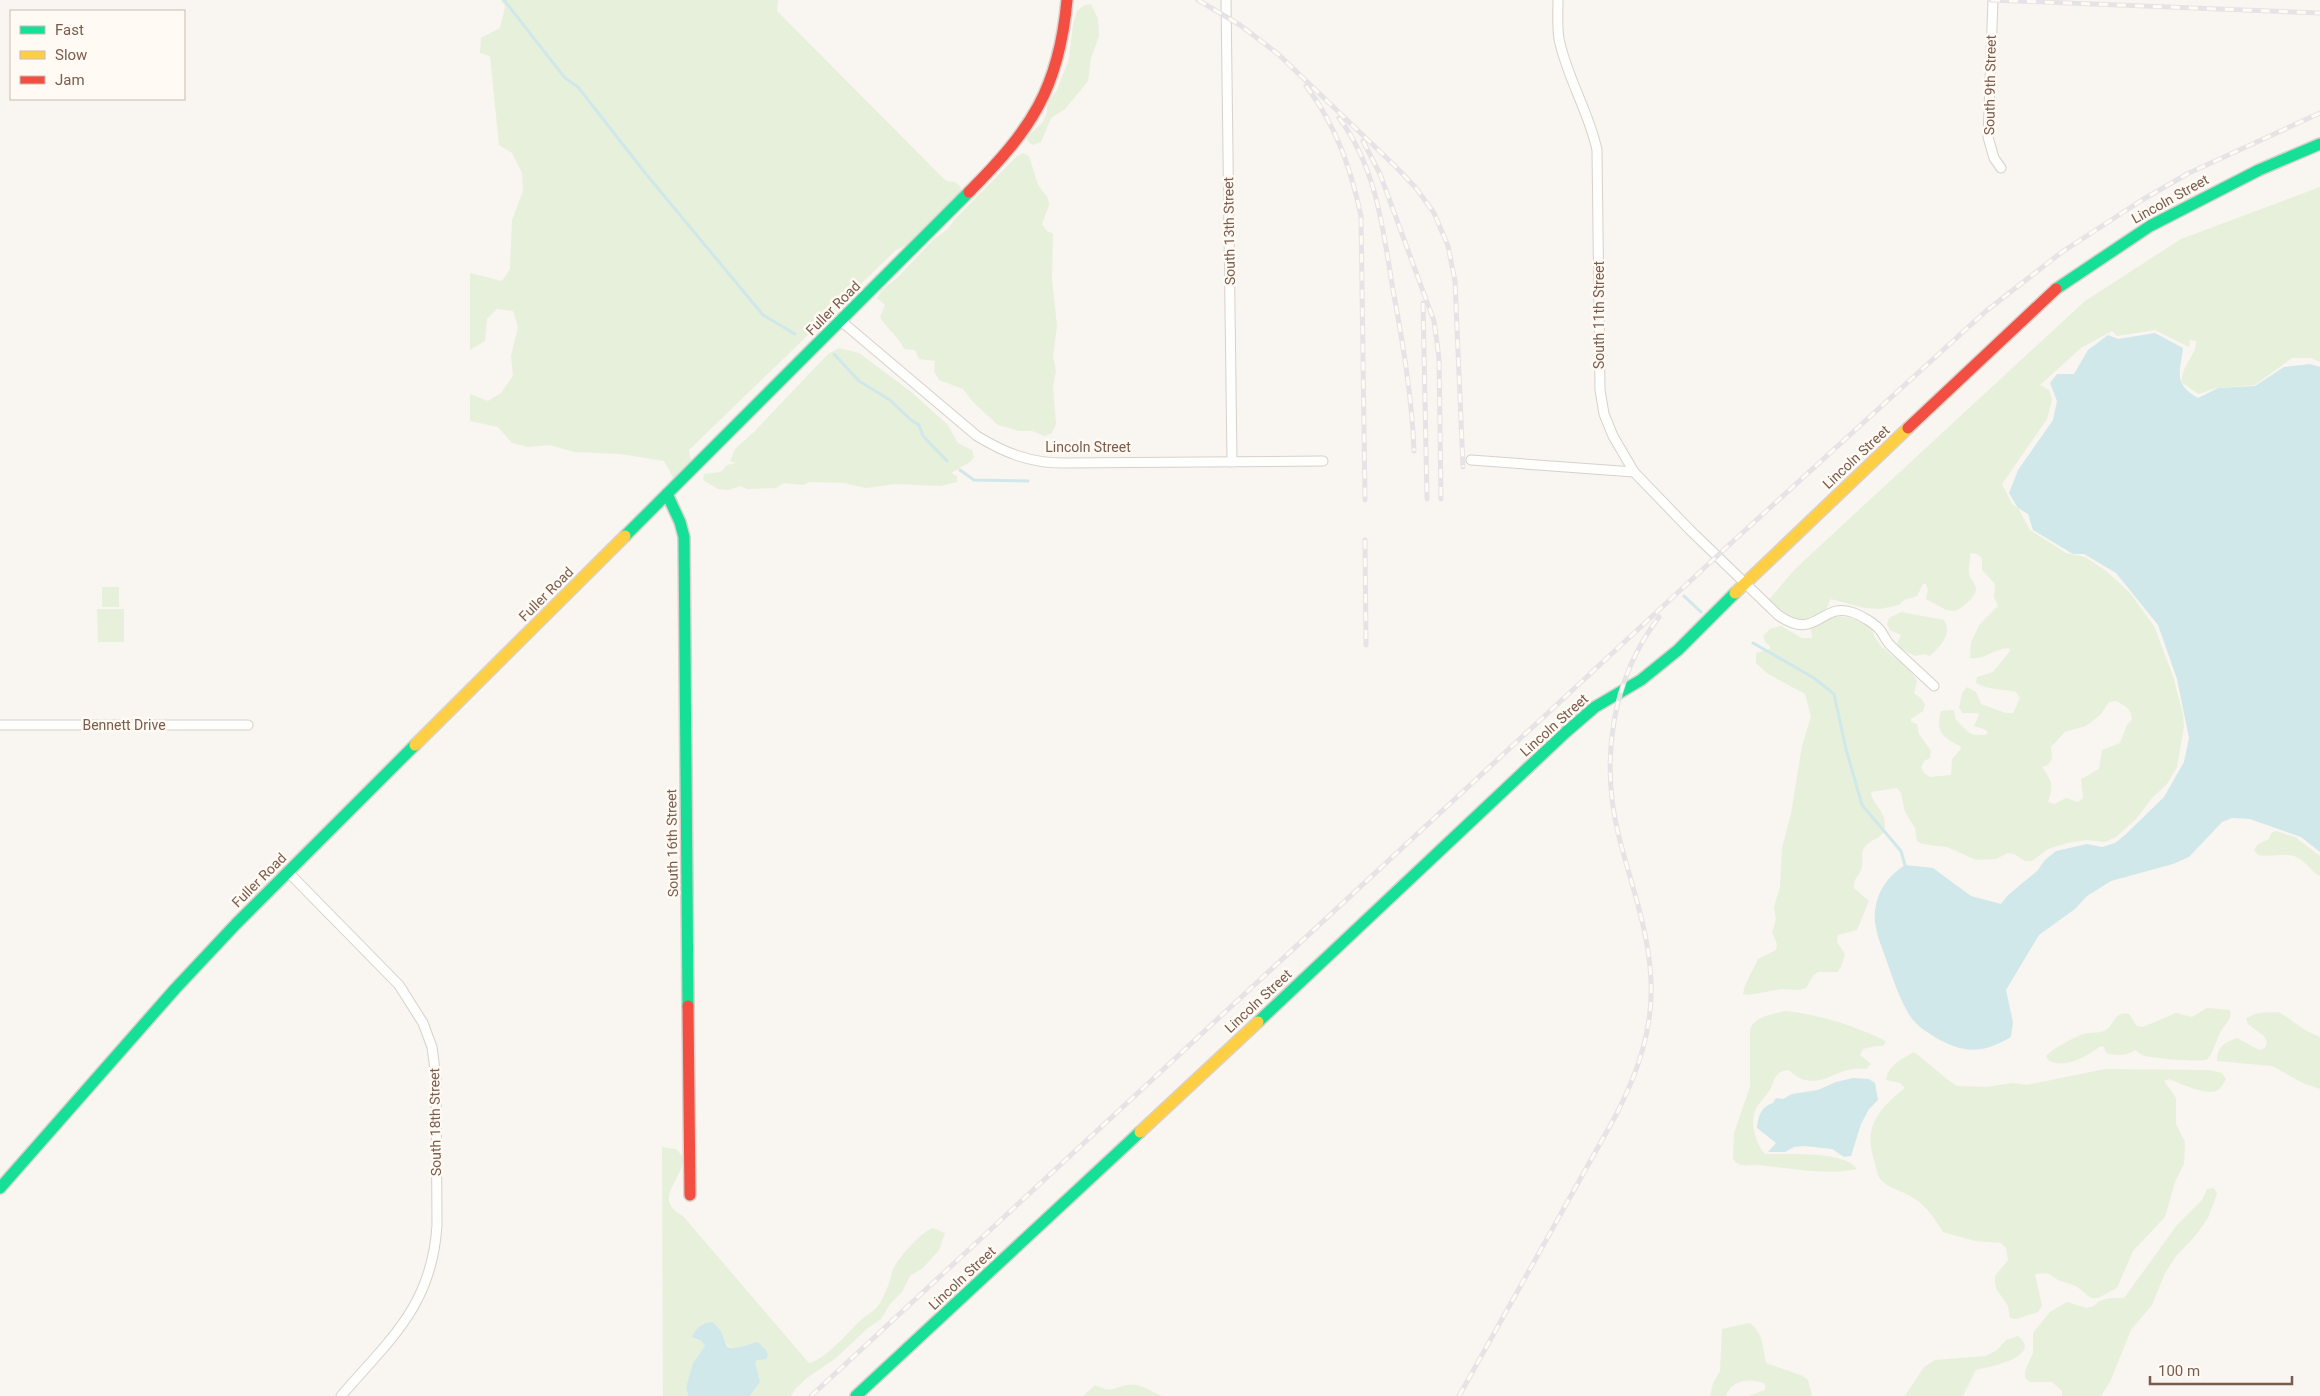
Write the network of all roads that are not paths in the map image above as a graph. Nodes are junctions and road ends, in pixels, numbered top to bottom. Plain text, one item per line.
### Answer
1 (1067, 0) edge
2 (1226, 0) edge
3 (1558, 0) edge
4 (1993, 0) edge
5 (2320, 144) edge
6 (2001, 168) dead end
7 (841, 321) junction
8 (1471, 460) dead end
9 (1232, 462) junction
10 (1323, 462) dead end
11 (1634, 472) junction
12 (668, 494) junction
13 (1745, 583) junction
14 (1934, 686) dead end
15 (0, 725) edge
16 (248, 725) dead end
17 (288, 872) junction
18 (0, 1188) edge
19 (690, 1195) dead end
20 (341, 1396) edge
21 (856, 1396) edge

1 - 7 street, Fuller Road
2 - 9 street, South 13th Street
3 - 11 street, South 11th Street
4 - 6 street, South 9th Street
5 - 13 street, Lincoln Street
7 - 9 street, Lincoln Street
7 - 12 street, Fuller Road
8 - 11 street
9 - 10 street, Lincoln Street
11 - 13 street, South 11th Street
12 - 17 street, Fuller Road
12 - 19 street, South 16th Street
13 - 14 street, South 11th Street
13 - 21 street, Lincoln Street
15 - 16 street, Bennett Drive
17 - 18 street, Fuller Road
17 - 20 street, South 18th Street

